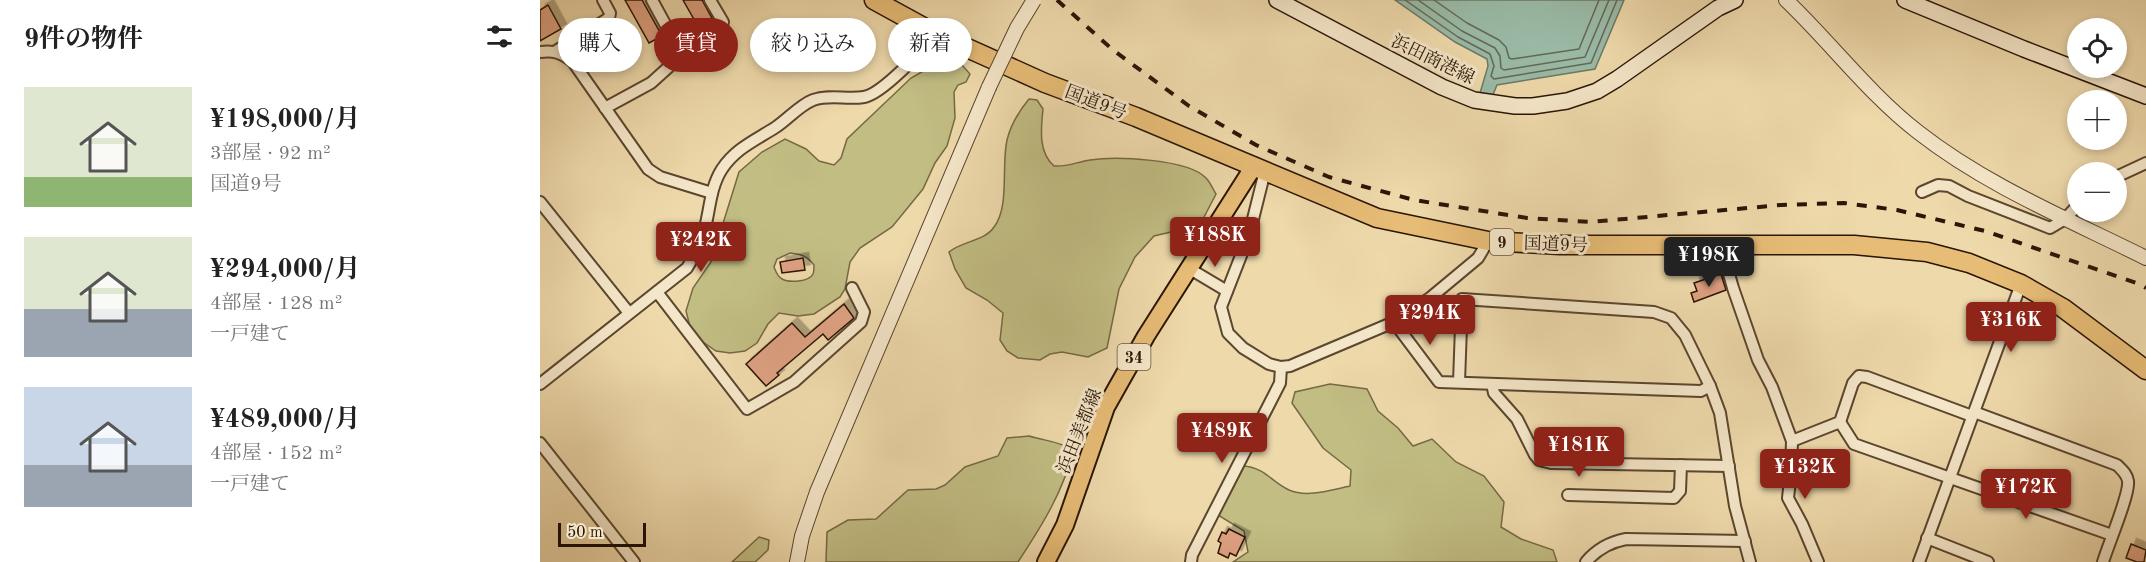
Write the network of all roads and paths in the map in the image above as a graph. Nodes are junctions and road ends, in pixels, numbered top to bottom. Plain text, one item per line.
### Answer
1 (603, 0) edge
2 (652, 0) edge
3 (710, 0) edge
4 (874, 0) edge
5 (1034, 0) edge
6 (1276, 0) edge
7 (1735, 0) edge
8 (1786, 0) edge
9 (1905, 0) edge
10 (661, 18) edge
11 (721, 18) edge
12 (907, 18) edge
13 (972, 50) edge
14 (556, 51) junction
15 (540, 52) edge
16 (662, 72) edge
17 (898, 72) edge
18 (2146, 96) edge
19 (605, 108) junction
20 (2146, 163) edge
21 (1259, 169) junction
22 (2127, 172) edge
23 (1922, 192) dead end
24 (712, 193) junction
25 (540, 202) edge
26 (2065, 219) junction
27 (1488, 241) junction
28 (1721, 246) junction
29 (2146, 258) edge
30 (1190, 269) junction
31 (2021, 284) junction
32 (852, 288) dead end
33 (1227, 291) junction
34 (657, 292) junction
35 (629, 313) junction
36 (1394, 322) junction
37 (1281, 367) junction
38 (2146, 370) edge
39 (1459, 382) junction
40 (540, 384) edge
41 (1492, 384) junction
42 (1710, 386) junction
43 (1973, 414) junction
44 (1839, 422) junction
45 (1792, 441) junction
46 (540, 443) edge
47 (1681, 465) junction
48 (1729, 466) junction
49 (1949, 479) junction
50 (1568, 495) dead end
51 (2112, 535) junction
52 (1927, 538) junction
53 (1745, 541) junction
54 (634, 562) edge
55 (797, 562) edge
56 (1046, 562) edge
57 (1191, 562) edge
58 (1586, 562) edge
59 (1750, 562) edge
60 (1818, 562) edge
61 (1919, 562) edge
62 (1988, 562) edge
63 (2103, 562) edge

1 - 14 street
2 - 10 street
3 - 11 street
4 - 12 highway, 国道9号 / 9
5 - 55 street, bridge
6 - 7 main road, 浜田商港線
8 - 26 street
9 - 18 main road
13 - 21 highway, 国道9号 / 9
14 - 15 street
14 - 19 street
16 - 19 street
17 - 24 street
19 - 24 street
20 - 22 street
21 - 27 highway, 国道9号 / 9
21 - 30 main road, 浜田美都線 / 34
21 - 33 street
23 - 26 street
24 - 34 street
25 - 35 street
26 - 29 street
27 - 28 highway, 国道9号 / 9
27 - 36 street
28 - 31 highway, 国道9号 / 9
28 - 45 street
30 - 33 street
30 - 56 main road, 浜田美都線 / 34
31 - 38 highway, 国道9号 / 9
31 - 43 street
32 - 34 street
33 - 37 street
34 - 35 street
35 - 40 street
36 - 37 street
36 - 39 street
37 - 57 street
39 - 41 street
39 - 42 street
41 - 42 street
41 - 47 street
42 - 48 street
43 - 44 street
43 - 49 street
43 - 51 street
44 - 45 street
44 - 49 street
45 - 60 street
46 - 54 street
47 - 48 street
47 - 50 street
48 - 53 street
49 - 51 street
49 - 52 street
51 - 63 street
52 - 61 street
52 - 62 street
53 - 58 street
53 - 59 street

